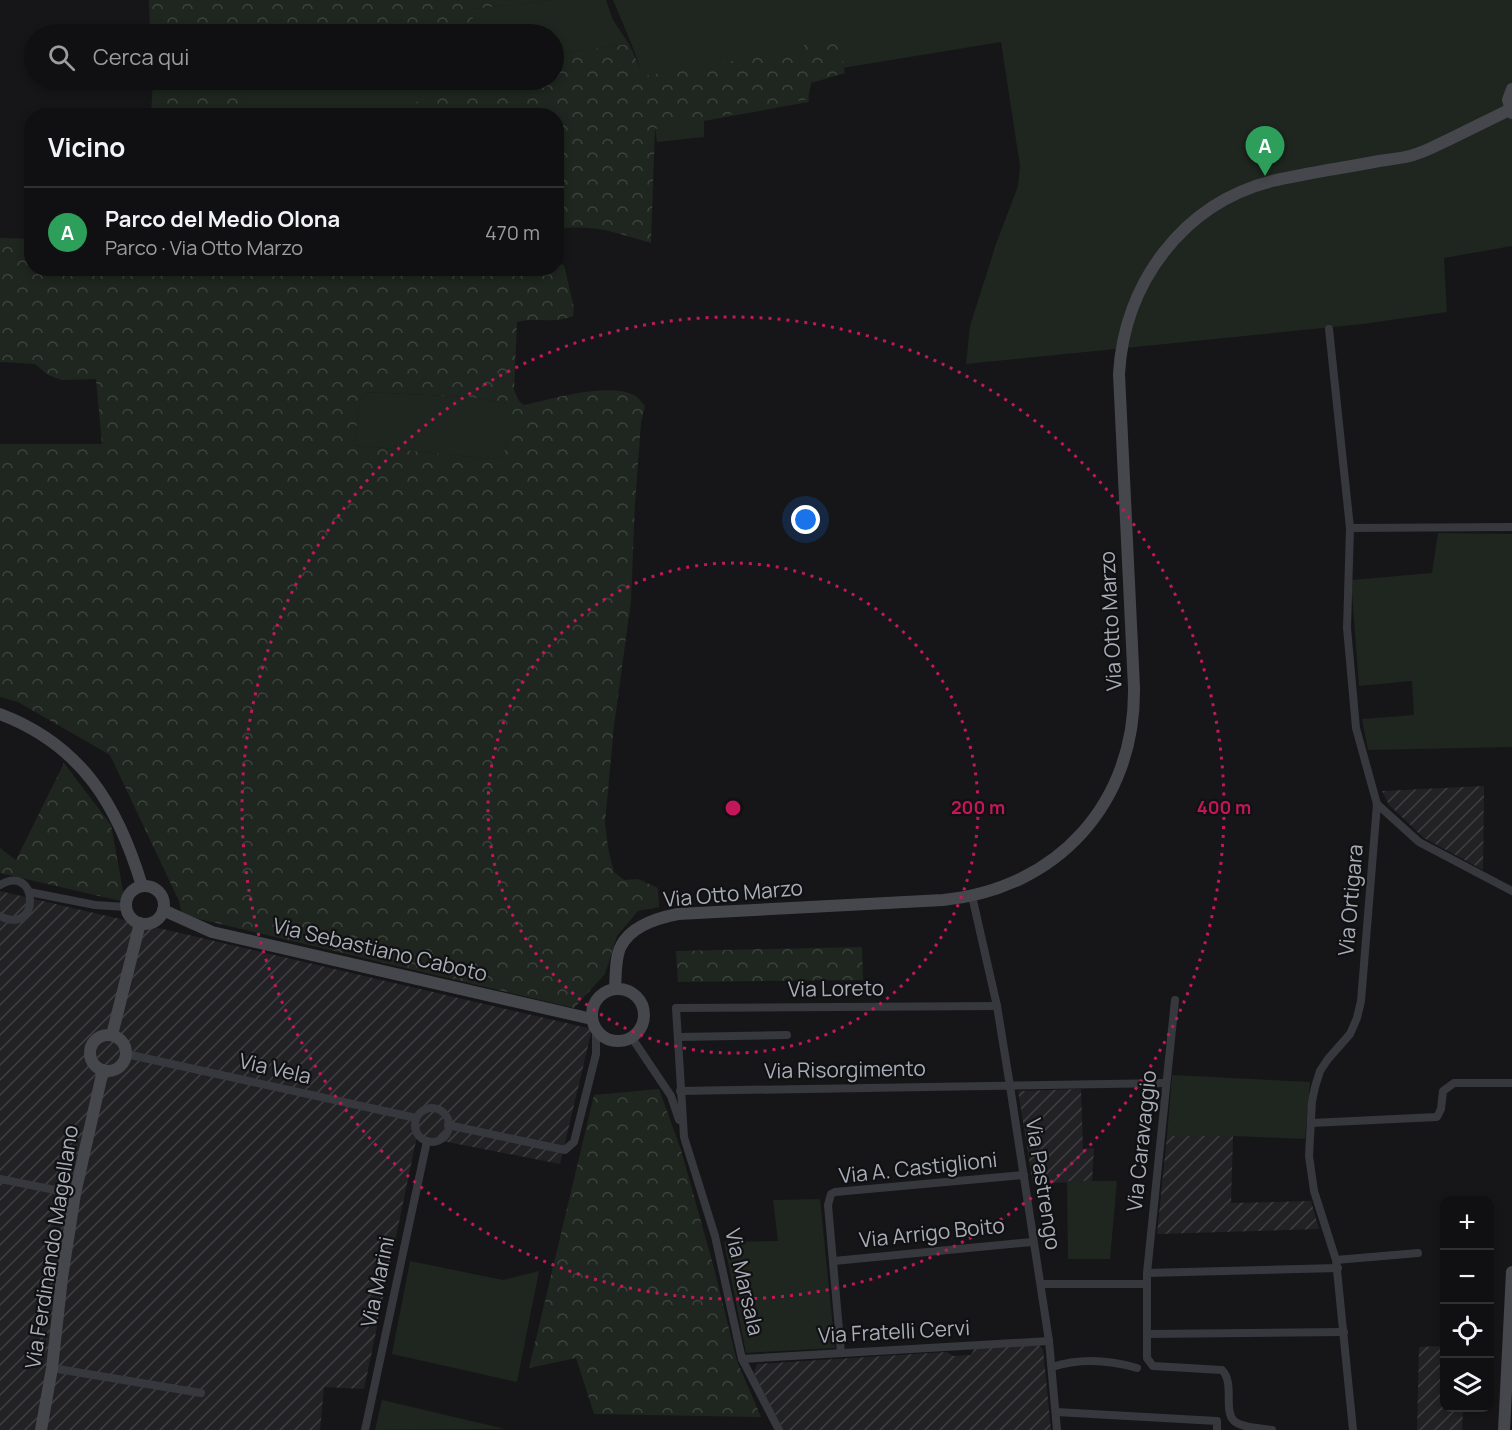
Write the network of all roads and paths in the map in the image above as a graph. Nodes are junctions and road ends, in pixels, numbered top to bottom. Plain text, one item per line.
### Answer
1 (1512, 89) edge
2 (1511, 111) edge
3 (1329, 329) dead end
4 (1512, 527) edge
5 (1350, 528) junction
6 (0, 714) edge
7 (1377, 804) junction
8 (0, 885) edge
9 (142, 886) junction
10 (1512, 891) edge
11 (29, 892) junction
12 (972, 896) junction
13 (126, 907) junction
14 (163, 910) junction
15 (0, 916) edge
16 (140, 923) junction
17 (615, 989) junction
18 (1175, 1000) dead end
19 (997, 1006) junction
20 (676, 1008) joint
21 (594, 1023) junction
22 (112, 1035) junction
23 (787, 1035) dead end
24 (678, 1037) junction
25 (632, 1038) junction
26 (126, 1054) junction
27 (103, 1070) junction
28 (1166, 1083) junction
29 (1512, 1083) edge
30 (1010, 1086) junction
31 (680, 1091) junction
32 (416, 1118) junction
33 (1311, 1123) junction
34 (448, 1125) junction
35 (684, 1137) junction
36 (427, 1141) junction
37 (1024, 1175) junction
38 (0, 1179) edge
39 (75, 1194) junction
40 (1032, 1242) junction
41 (1418, 1252) dead end
42 (834, 1261) junction
43 (1337, 1264) junction
44 (1512, 1272) edge
45 (1147, 1273) junction
46 (1041, 1284) junction
47 (1147, 1284) junction
48 (1511, 1322) edge
49 (1344, 1332) junction
50 (1147, 1334) junction
51 (1049, 1341) junction
52 (842, 1353) junction
53 (742, 1359) junction
54 (1052, 1367) junction
55 (52, 1368) junction
56 (1137, 1368) dead end
57 (201, 1393) dead end
58 (1056, 1412) junction
59 (41, 1430) edge
60 (365, 1430) edge
61 (779, 1430) edge
62 (1057, 1430) edge
63 (1217, 1430) edge
64 (1272, 1430) edge
65 (1353, 1430) edge
66 (1504, 1430) edge

1 - 2 street
2 - 12 street, Via Otto Marzo
3 - 5 street, Via Ortigara
4 - 5 street
5 - 7 street, Via Ortigara
6 - 9 street
7 - 10 street
7 - 33 street, Via Ortigara
8 - 11 street
9 - 13 street
9 - 14 street
11 - 13 street
11 - 15 street
12 - 17 street, Via Otto Marzo
12 - 19 street, Via Pastrengo
13 - 16 street
14 - 16 street
14 - 21 street, Via Sebastiano Caboto
16 - 22 street
17 - 21 street
17 - 25 street
18 - 28 street, Via Caravaggio
19 - 20 street, Via Loreto
19 - 30 street, Via Pastrengo
20 - 24 street, Via Marsala
21 - 25 street
21 - 34 street, Via Vela
22 - 26 street
22 - 27 street
23 - 24 street
24 - 31 street, Via Marsala
25 - 35 street, Via Marsala
26 - 27 street
26 - 32 street, Via Vela
27 - 39 street, Via Ferdinando Magellano
28 - 30 street, Via Risorgimento
28 - 45 street, Via Caravaggio
29 - 33 street
30 - 31 street, Via Risorgimento
30 - 37 street, Via Pastrengo
31 - 35 street, Via Marsala
32 - 34 street, Via Vela
32 - 36 street
33 - 43 street, Via Ortigara
34 - 36 street
35 - 53 street, Via Marsala
36 - 60 street, Via Marini
37 - 40 street, Via Pastrengo
37 - 42 street, Via A. Castiglioni
38 - 39 street
39 - 55 street, Via Ferdinando Magellano
40 - 42 street, Via Arrigo Boito
40 - 46 street, Via Pastrengo
41 - 43 street
42 - 52 street, Via A. Castiglioni
43 - 45 street
43 - 49 street, Via Ortigara
44 - 48 street
45 - 47 street, Via Caravaggio
46 - 47 street
46 - 51 street, Via Pastrengo
47 - 50 street, Via Caravaggio
48 - 66 street
49 - 50 street
49 - 65 street, Via Ortigara
50 - 64 street, Via Caravaggio
51 - 52 street, Via Fratelli Cervi
51 - 54 street, Via Pastrengo
52 - 53 street, Via Fratelli Cervi
53 - 61 street, Via Marsala
54 - 56 street
54 - 58 street, Via Pastrengo
55 - 57 street
55 - 59 street, Via Ferdinando Magellano
58 - 62 street, Via Pastrengo
58 - 63 street

